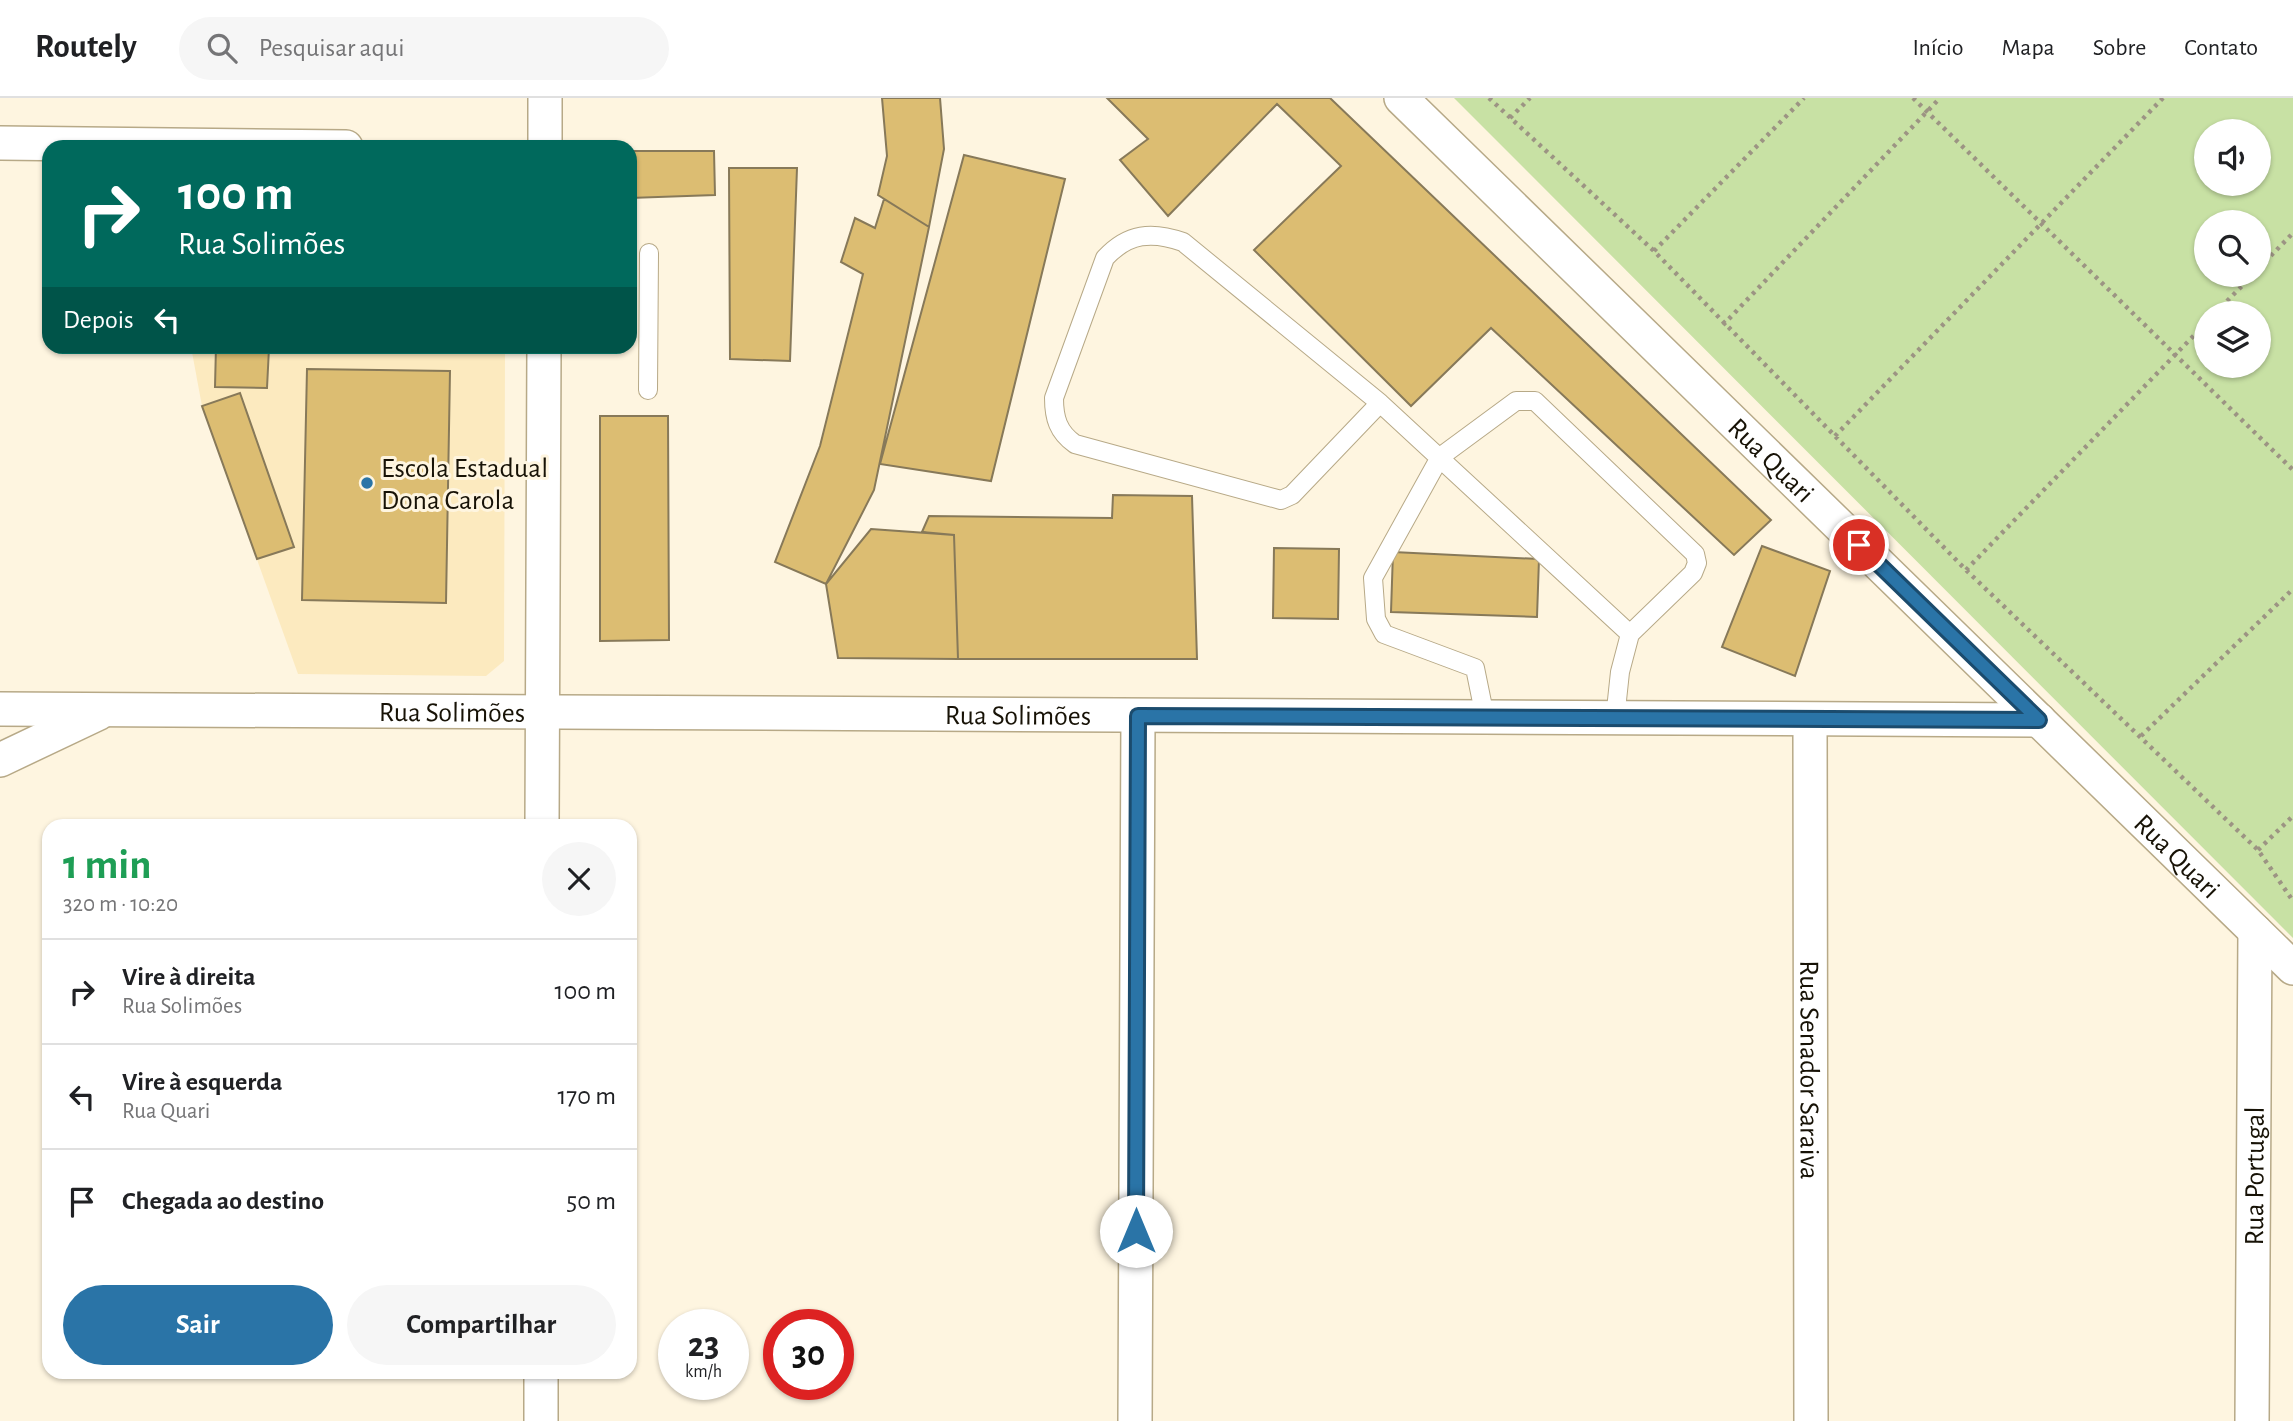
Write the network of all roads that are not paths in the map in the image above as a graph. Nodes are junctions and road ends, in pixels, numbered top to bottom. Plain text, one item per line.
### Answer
1 (545, 98) edge
2 (1401, 98) edge
3 (545, 140) edge
4 (0, 143) edge
5 (42, 143) edge
6 (649, 253) dead end
7 (639, 314) edge
8 (544, 354) edge
9 (648, 390) dead end
10 (1380, 403) junction
11 (1440, 457) junction
12 (1630, 634) junction
13 (0, 709) edge
14 (108, 709) junction
15 (543, 712) junction
16 (1138, 716) junction
17 (1485, 717) junction
18 (1615, 719) junction
19 (1810, 720) junction
20 (2039, 720) junction
21 (0, 760) edge
22 (542, 819) edge
23 (2255, 931) junction
24 (2293, 968) edge
25 (541, 1379) edge
26 (541, 1421) edge
27 (1135, 1421) edge
28 (1811, 1421) edge
29 (2252, 1421) edge

1 - 3 street
2 - 20 street, Rua Quari
4 - 5 street
6 - 7 lane
7 - 9 lane
8 - 15 street
10 - 10 lane
10 - 11 lane
11 - 12 lane
11 - 12 lane
11 - 17 lane
12 - 18 lane
13 - 14 street, Rua Solimões
14 - 15 street, Rua Solimões
14 - 21 street
15 - 16 street, Rua Solimões
15 - 22 street
16 - 17 street, Rua Solimões
16 - 27 street
17 - 18 street, Rua Solimões
18 - 19 street, Rua Solimões
19 - 20 street, Rua Solimões
19 - 28 street, Rua Senador Saraiva
20 - 23 street, Rua Quari
23 - 24 street, Rua Quari
23 - 29 street, Rua Portugal
25 - 26 street

